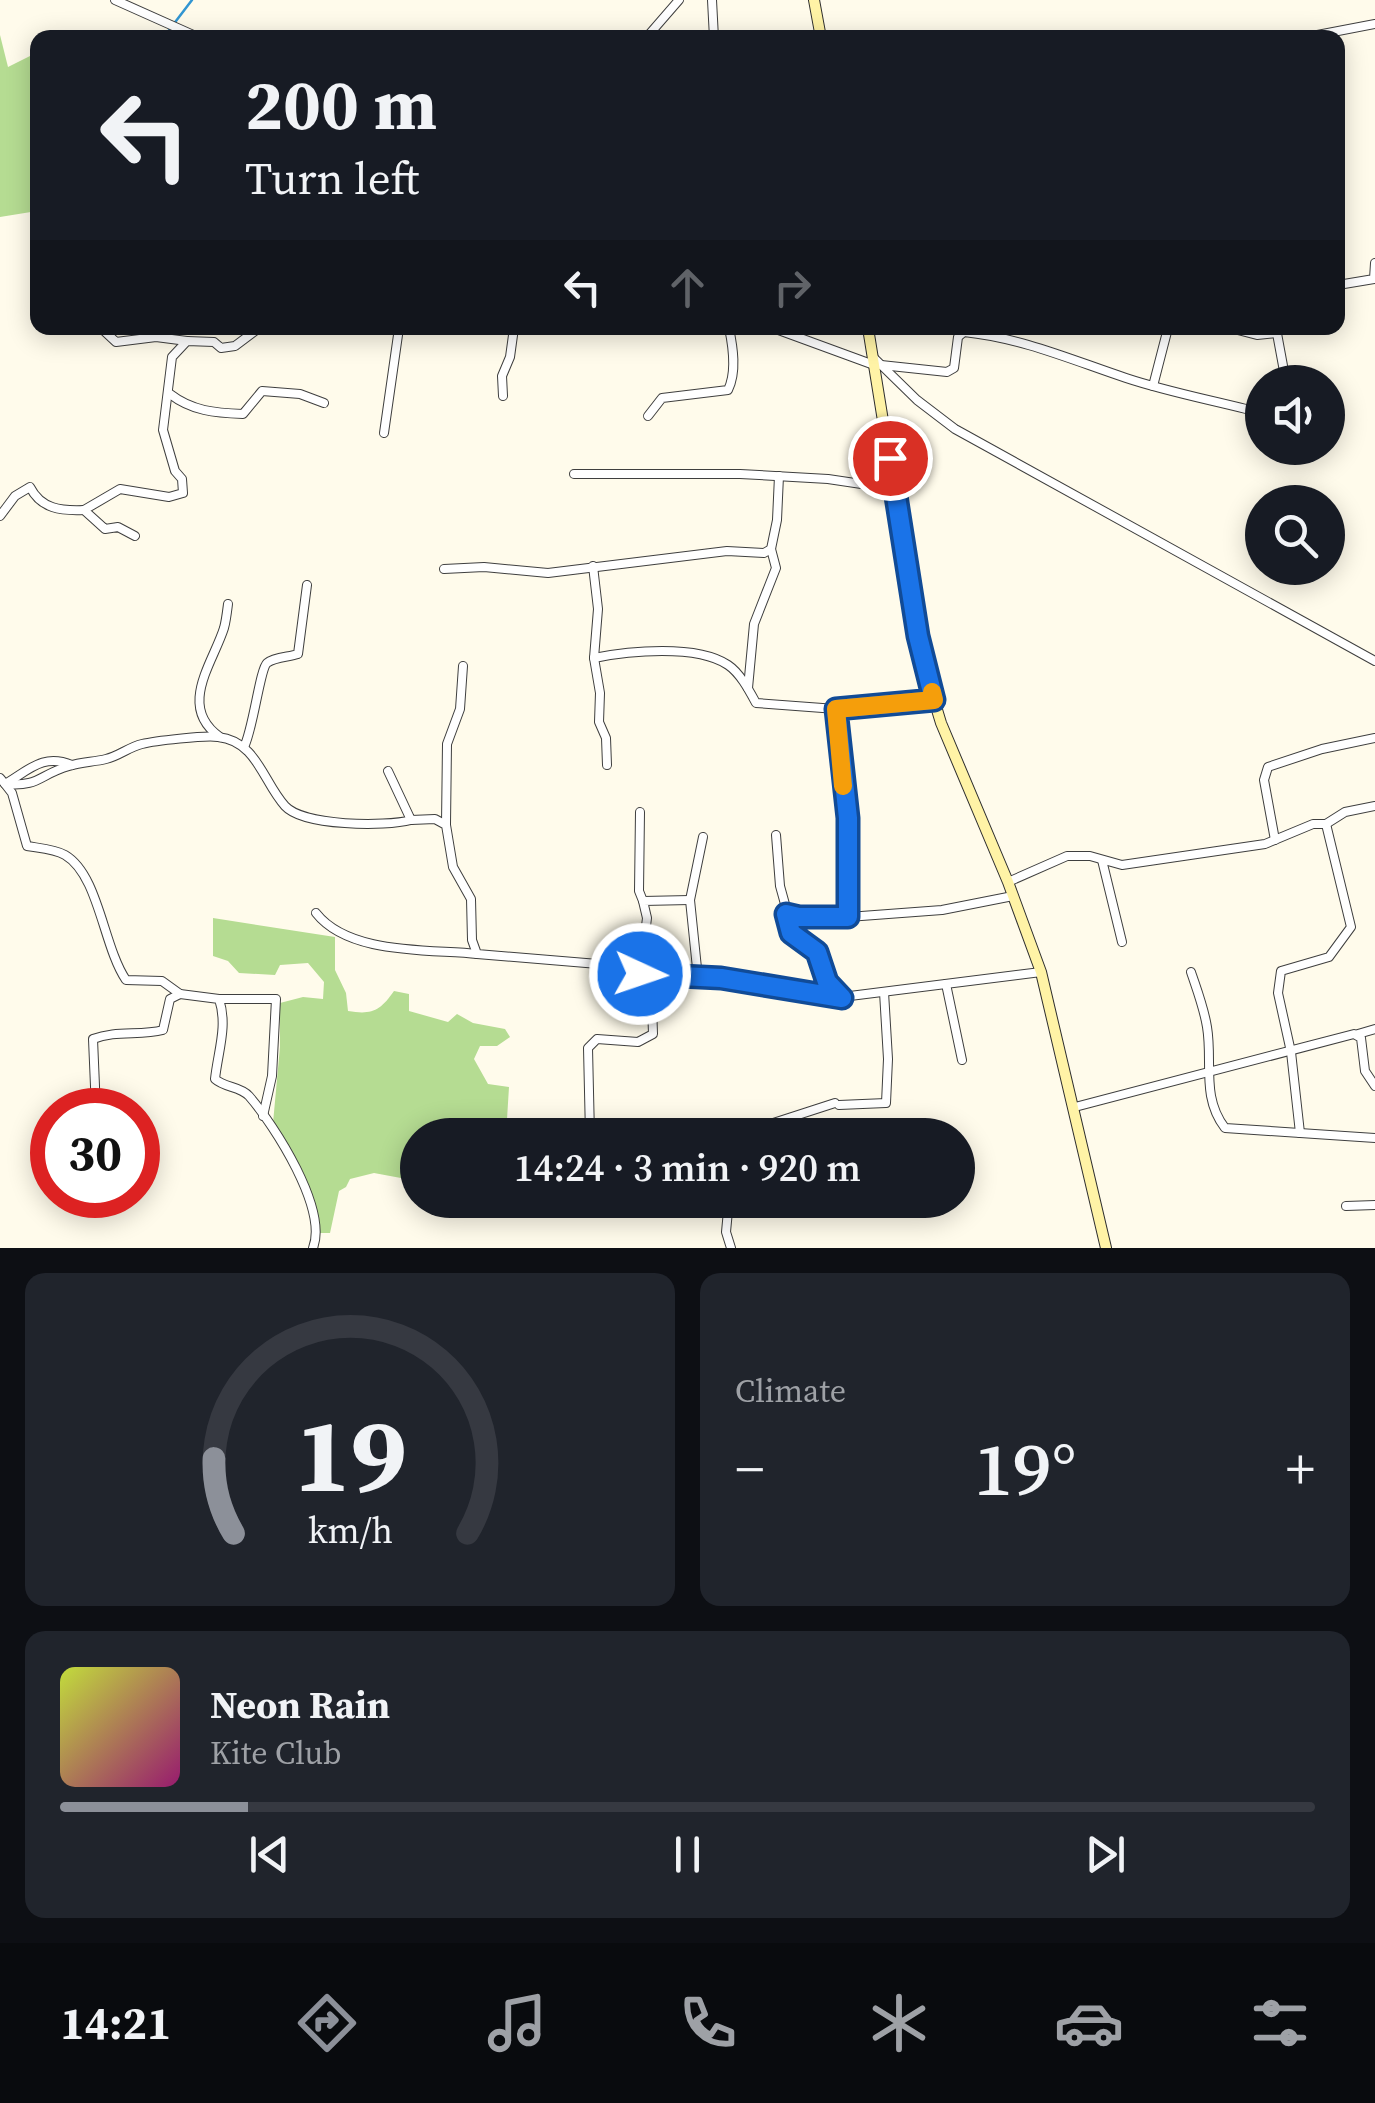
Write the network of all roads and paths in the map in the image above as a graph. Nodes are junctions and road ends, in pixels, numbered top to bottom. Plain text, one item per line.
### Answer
1 (115, 0) edge
2 (679, 0) edge
3 (712, 0) edge
4 (814, 0) edge
5 (1375, 24) edge
6 (182, 30) edge
7 (653, 30) edge
8 (714, 30) edge
9 (820, 30) edge
10 (1345, 30) edge
11 (1375, 264) edge
12 (1345, 284) edge
13 (108, 335) edge
14 (249, 335) edge
15 (398, 335) edge
16 (513, 335) edge
17 (730, 335) edge
18 (794, 335) edge
19 (870, 335) edge
20 (960, 335) edge
21 (984, 335) edge
22 (1166, 335) edge
23 (1277, 335) edge
24 (187, 341) junction
25 (876, 362) junction
26 (1283, 365) edge
27 (1154, 386) junction
28 (170, 394) junction
29 (502, 396) dead end
30 (324, 402) dead end
31 (1245, 409) edge
32 (648, 416) dead end
33 (384, 433) dead end
34 (574, 474) dead end
35 (779, 476) junction
36 (894, 489) junction
37 (84, 510) junction
38 (0, 516) edge
39 (135, 536) dead end
40 (771, 549) junction
41 (593, 566) junction
42 (444, 569) dead end
43 (307, 585) dead end
44 (228, 604) dead end
45 (594, 658) junction
46 (1375, 661) edge
47 (463, 666) dead end
48 (748, 688) junction
49 (934, 700) junction
50 (836, 709) junction
51 (220, 737) junction
52 (1375, 738) edge
53 (244, 747) junction
54 (72, 764) junction
55 (606, 765) dead end
56 (388, 771) dead end
57 (2, 781) edge
58 (1375, 806) edge
59 (640, 812) dead end
60 (411, 820) junction
61 (1326, 824) junction
62 (446, 825) junction
63 (776, 834) dead end
64 (702, 838) dead end
65 (1276, 840) junction
66 (1102, 860) junction
67 (1008, 882) junction
68 (1013, 896) junction
69 (690, 900) junction
70 (643, 901) junction
71 (316, 913) dead end
72 (786, 914) junction
73 (848, 917) junction
74 (1122, 942) dead end
75 (477, 954) junction
76 (1041, 972) junction
77 (1191, 972) dead end
78 (640, 974) junction
79 (651, 975) junction
80 (698, 978) junction
81 (946, 984) junction
82 (884, 992) junction
83 (180, 994) junction
84 (842, 998) junction
85 (219, 999) junction
86 (1375, 1030) edge
87 (1358, 1034) junction
88 (1291, 1052) junction
89 (962, 1060) dead end
90 (1208, 1070) junction
91 (1375, 1086) edge
92 (95, 1088) edge
93 (1074, 1107) junction
94 (262, 1116) junction
95 (590, 1118) edge
96 (791, 1118) edge
97 (1300, 1133) junction
98 (1375, 1138) edge
99 (1375, 1205) edge
100 (1346, 1206) dead end
101 (727, 1218) edge
102 (313, 1248) edge
103 (731, 1248) edge
104 (1106, 1248) edge

1 - 6 street
2 - 7 street
3 - 8 street
4 - 9 main road
5 - 10 street
11 - 12 street
13 - 24 street
14 - 24 street
15 - 33 street
16 - 29 street
17 - 32 street
18 - 25 street
19 - 25 main road
20 - 25 street
21 - 27 street
22 - 27 street
23 - 26 street
24 - 28 street
25 - 36 main road
25 - 46 street
27 - 31 street
28 - 30 street
28 - 37 street
34 - 35 street
35 - 36 street
35 - 40 street
36 - 49 main road
37 - 38 street
37 - 39 street
40 - 41 street
40 - 48 street
41 - 42 street
41 - 45 street
43 - 53 street
44 - 51 street
45 - 48 street
45 - 55 street
47 - 62 street
48 - 50 street
49 - 50 street
49 - 67 main road
50 - 73 street
51 - 53 street
51 - 54 street
52 - 65 street
53 - 60 street
54 - 57 street
54 - 57 street
56 - 60 street
57 - 83 street
58 - 61 street
59 - 70 street
60 - 62 street
61 - 65 street
61 - 88 street
62 - 75 street
63 - 72 street
64 - 69 street
65 - 66 street
66 - 67 street
66 - 74 street
67 - 68 main road
68 - 73 street
68 - 76 main road
69 - 70 street
69 - 80 street
70 - 78 street
71 - 75 street
72 - 73 street
72 - 84 street
75 - 78 street
76 - 81 street
76 - 93 main road
77 - 90 street
78 - 79 street
79 - 80 street
79 - 95 street
80 - 84 street
81 - 82 street
81 - 89 street
82 - 84 street
82 - 96 street
83 - 85 street
83 - 92 street
85 - 94 street
85 - 94 street
86 - 87 street
87 - 88 street
87 - 91 street
88 - 90 street
88 - 97 street
90 - 93 street
90 - 97 street
93 - 104 main road
94 - 102 street
97 - 98 street
99 - 100 street
101 - 103 street

